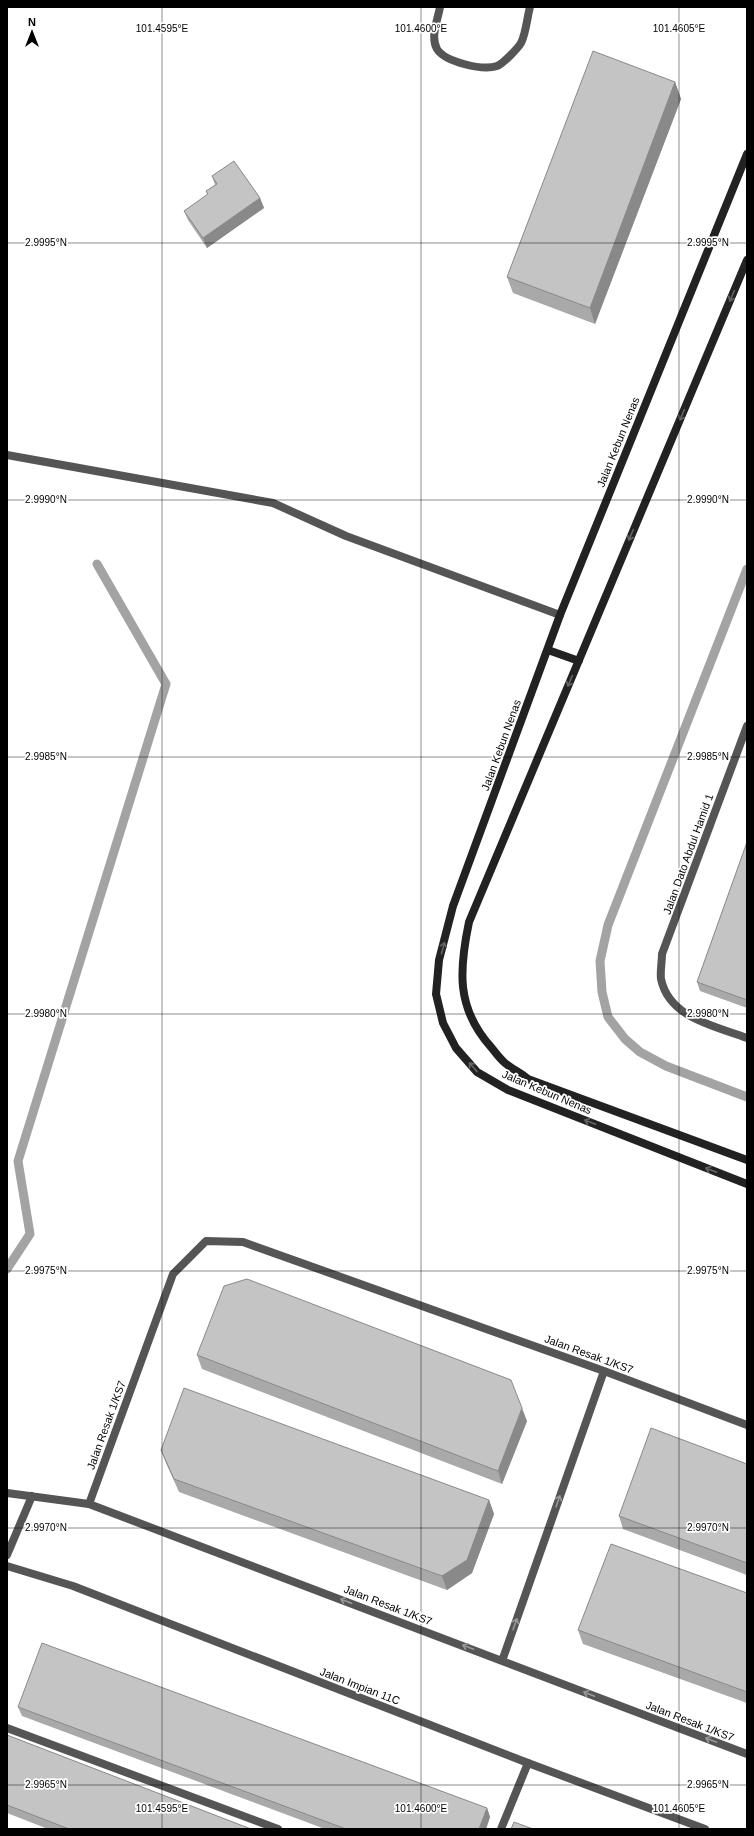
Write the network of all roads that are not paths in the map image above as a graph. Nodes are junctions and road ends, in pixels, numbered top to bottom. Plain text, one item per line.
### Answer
1 (440, 7) edge
2 (530, 7) edge
3 (747, 154) edge
4 (747, 260) edge
5 (7, 455) edge
6 (560, 615) junction
7 (548, 650) junction
8 (579, 660) junction
9 (747, 726) edge
10 (747, 1038) edge
11 (747, 1160) edge
12 (747, 1184) edge
13 (604, 1371) junction
14 (747, 1425) edge
15 (7, 1492) edge
16 (32, 1496) junction
17 (89, 1504) junction
18 (7, 1555) edge
19 (7, 1566) edge
20 (502, 1661) junction
21 (7, 1728) edge
22 (747, 1754) edge
23 (528, 1763) junction
24 (278, 1829) edge
25 (502, 1829) edge
26 (705, 1829) edge

1 - 2 street
3 - 6 street, Jalan Kebun Nenas
4 -> 8 street, Jalan Kebun Nenas
5 - 6 street
6 - 7 street, Jalan Kebun Nenas
7 - 8 street
12 -> 7 street, Jalan Kebun Nenas
8 -> 11 street, Jalan Kebun Nenas
9 - 10 street, Jalan Dato Abdul Hamid 1
13 - 14 street, Jalan Resak 1/KS7
13 - 17 street, Jalan Resak 1/KS7
20 -> 13 street
15 - 16 street
16 - 17 street
16 - 18 street
20 -> 17 street, Jalan Resak 1/KS7
19 - 23 street, Jalan Impian 11C
22 -> 20 street, Jalan Resak 1/KS7
21 - 24 street
23 - 25 street
23 - 26 street, Jalan Impian 11C

